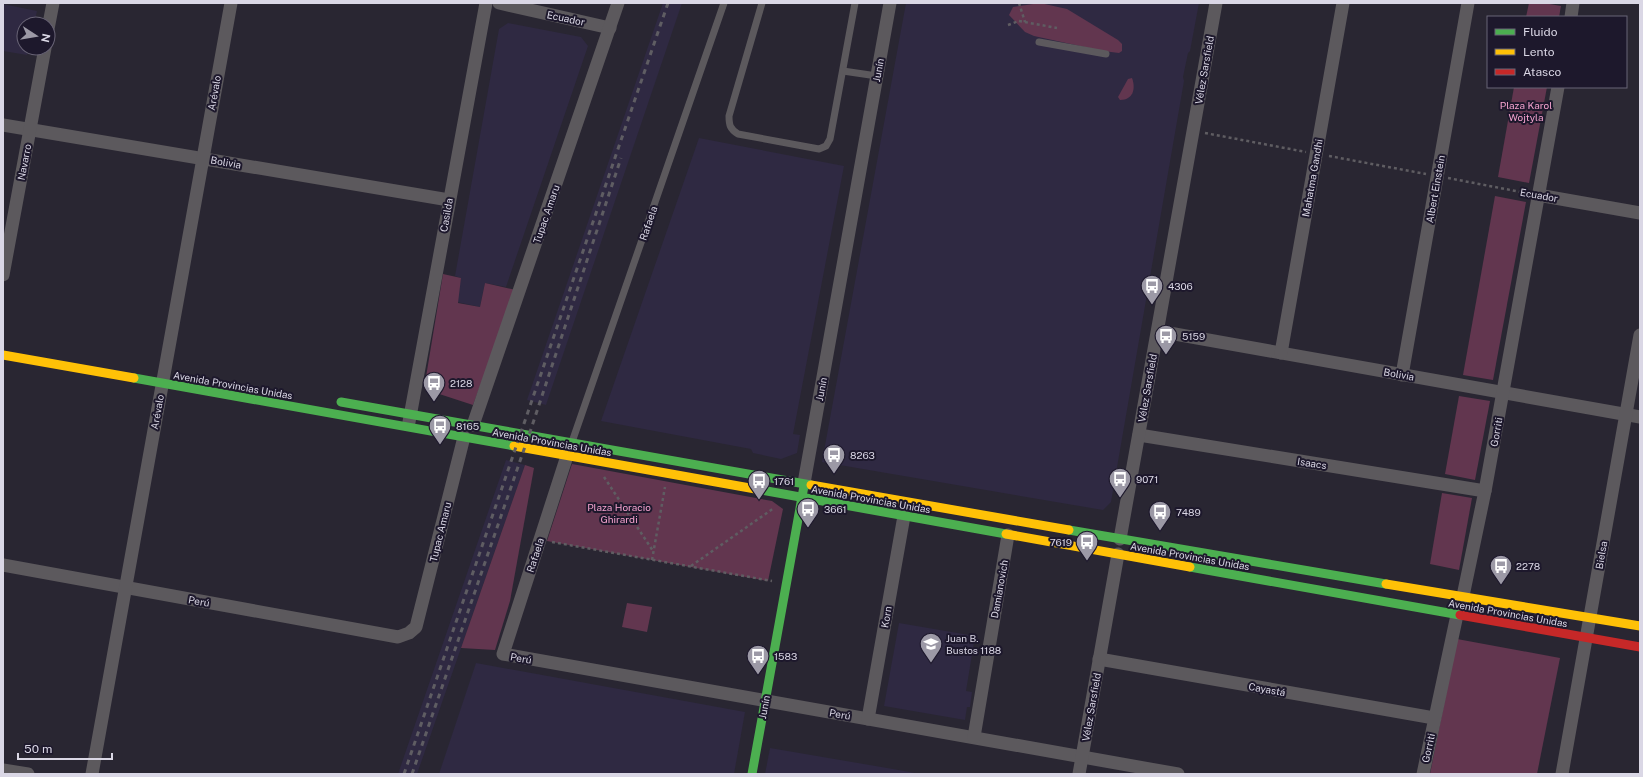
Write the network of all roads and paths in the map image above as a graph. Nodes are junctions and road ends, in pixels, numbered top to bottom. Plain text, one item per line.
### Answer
1 (52, 3) edge
2 (231, 3) edge
3 (486, 3) edge
4 (499, 3) edge
5 (618, 3) edge
6 (724, 3) edge
7 (762, 3) edge
8 (855, 3) edge
9 (890, 3) edge
10 (1019, 3) edge
11 (1216, 3) edge
12 (1343, 3) edge
13 (1468, 3) edge
14 (1573, 3) edge
15 (50, 16) edge
16 (1571, 16) edge
17 (1024, 20) junction
18 (1008, 25) dead end
19 (610, 28) junction
20 (1057, 28) dead end
21 (1039, 42) dead end
22 (1106, 54) dead end
23 (44, 56) edge
24 (843, 71) junction
25 (877, 76) junction
26 (1558, 88) edge
27 (3, 125) edge
28 (30, 130) junction
29 (203, 158) junction
30 (1438, 176) junction
31 (1538, 195) junction
32 (449, 200) junction
33 (1640, 213) edge
34 (3, 275) edge
35 (1158, 331) junction
36 (1640, 335) edge
37 (1281, 353) junction
38 (3, 355) edge
39 (164, 374) junction
40 (1402, 375) junction
41 (1503, 393) junction
42 (334, 400) dead end
43 (411, 414) junction
44 (1626, 415) junction
45 (1640, 417) edge
46 (473, 425) junction
47 (408, 427) junction
48 (1139, 435) junction
49 (464, 437) junction
50 (572, 442) junction
51 (567, 456) junction
52 (592, 460) junction
53 (668, 473) junction
54 (804, 483) junction
55 (1485, 491) junction
56 (791, 496) junction
57 (802, 497) junction
58 (904, 516) junction
59 (1008, 535) junction
60 (1120, 539) junction
61 (540, 540) junction
62 (653, 551) junction
63 (1118, 554) junction
64 (652, 560) junction
65 (3, 565) edge
66 (691, 567) junction
67 (786, 584) junction
68 (126, 587) junction
69 (1463, 596) junction
70 (1457, 615) junction
71 (1590, 617) junction
72 (1640, 626) edge
73 (416, 627) joint
74 (1587, 638) junction
75 (1640, 647) edge
76 (502, 654) joint
77 (1099, 659) junction
78 (765, 700) junction
79 (1434, 718) junction
80 (868, 719) junction
81 (974, 738) junction
82 (1082, 757) junction
83 (3, 770) edge
84 (28, 774) edge
85 (92, 774) edge
86 (752, 774) edge
87 (1079, 774) edge
88 (1178, 774) edge
89 (1423, 774) edge
90 (1562, 774) edge

1 - 15 street
2 - 29 street, Arévalo
3 - 32 street, Casilda
4 - 19 street, Ecuador
5 - 19 street, Tupac Amaru
6 - 50 lane, Rafaela
7 - 24 lane
8 - 24 lane
9 - 25 street, Junín
10 - 17 path
11 - 35 street, Vélez Sarsfield
12 - 37 street, Mahatma Gandhi
13 - 30 street, Albert Einstein
14 - 16 street
17 - 18 path
17 - 20 path
19 - 46 street, Tupac Amaru
21 - 22 lane
23 - 28 street, Navarro
24 - 25 lane
25 - 54 street, Junín
26 - 31 street, Gorriti
27 - 28 street, Bolivia
28 - 29 street, Bolivia
28 - 34 street, Navarro
29 - 32 street, Bolivia
29 - 39 street, Arévalo
30 - 31 path, Ecuador
30 - 40 street, Albert Einstein
31 - 33 street, Ecuador
31 - 41 street, Gorriti
32 - 43 street, Casilda
35 - 37 street, Bolivia
35 - 48 street, Vélez Sarsfield
36 - 44 street, Bielsa
37 - 40 street, Bolivia
38 - 39 main road, Avenida Provincias Unidas
39 - 47 main road, Avenida Provincias Unidas
39 - 68 street, Arévalo
40 - 41 street, Bolivia
41 - 44 street, Bolivia
41 - 55 street, Gorriti
42 - 43 main road, Avenida Provincias Unidas
43 - 46 main road, Avenida Provincias Unidas
43 - 47 street, Casilda
44 - 45 street, Bolivia
44 - 71 street, Bielsa
46 - 50 main road, Avenida Provincias Unidas
47 - 49 main road, Avenida Provincias Unidas
48 - 55 street, Isaacs
48 - 60 street, Vélez Sarsfield
49 - 51 main road, Avenida Provincias Unidas
49 - 73 street, Tupac Amaru
50 - 54 main road, Avenida Provincias Unidas
51 - 52 main road, Avenida Provincias Unidas
51 - 61 street, Rafaela
52 - 53 main road, Avenida Provincias Unidas
52 - 62 path
53 - 56 main road, Avenida Provincias Unidas
53 - 62 path
54 - 57 main road, Junín
54 - 60 main road, Avenida Provincias Unidas
55 - 69 street, Gorriti
56 - 57 main road, Avenida Provincias Unidas
56 - 66 path
57 - 58 main road, Avenida Provincias Unidas
57 - 67 main road, Junín
58 - 59 main road, Avenida Provincias Unidas
58 - 80 street, Korn
59 - 63 main road, Avenida Provincias Unidas
59 - 81 street, Damianovich
60 - 63 main road, Vélez Sarsfield
60 - 69 main road, Avenida Provincias Unidas
61 - 64 path
61 - 76 street, Rafaela
62 - 64 path
63 - 70 main road, Avenida Provincias Unidas
63 - 77 street, Vélez Sarsfield
64 - 66 path
65 - 68 street, Perú
66 - 67 path
67 - 78 main road, Junín
68 - 73 street, Perú
68 - 85 street, Arévalo
69 - 70 street, Gorriti
69 - 71 main road, Avenida Provincias Unidas
70 - 74 main road, Avenida Provincias Unidas
70 - 79 street, Gorriti
71 - 72 main road, Avenida Provincias Unidas
71 - 74 street, Bielsa
74 - 75 main road, Avenida Provincias Unidas
74 - 90 street, Bielsa
76 - 78 street, Perú
77 - 79 street, Cayastá
77 - 82 street, Vélez Sarsfield
78 - 80 street, Perú
78 - 86 main road, Junín
79 - 89 street, Gorriti
80 - 81 street, Perú
81 - 82 street, Perú
82 - 87 street, Vélez Sarsfield
82 - 88 street, Perú
83 - 84 street

